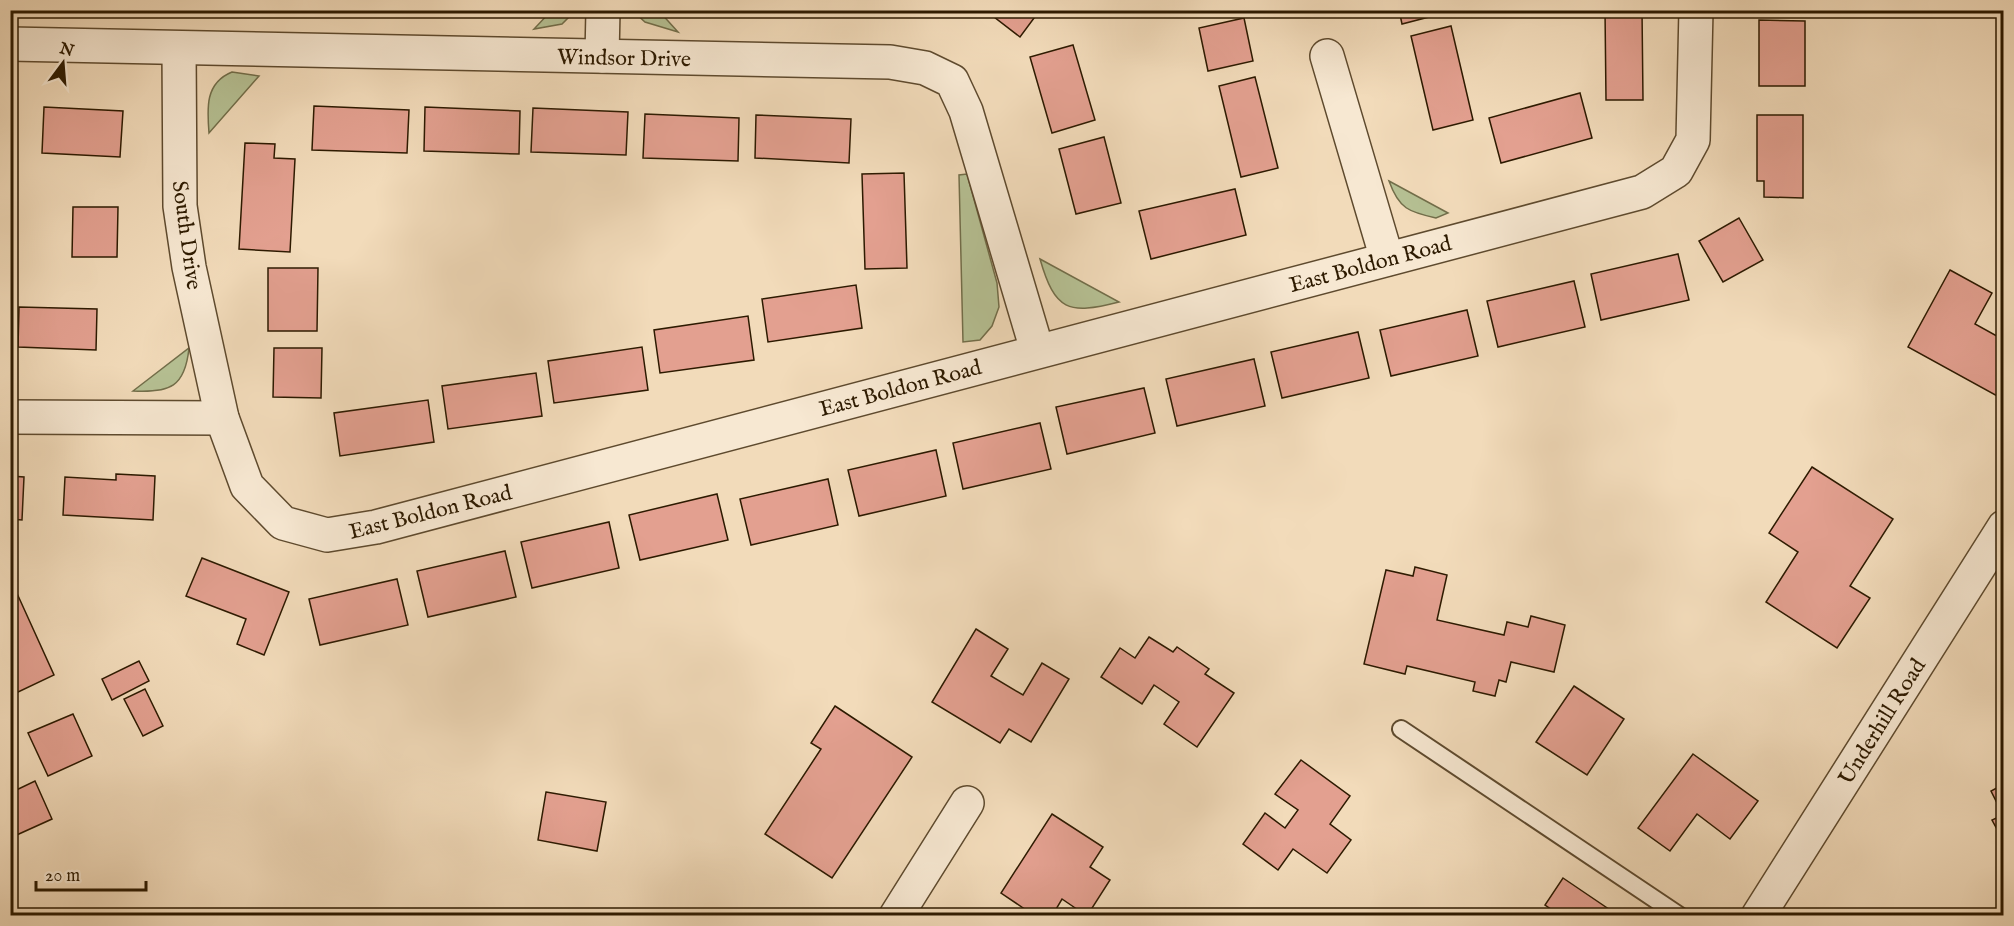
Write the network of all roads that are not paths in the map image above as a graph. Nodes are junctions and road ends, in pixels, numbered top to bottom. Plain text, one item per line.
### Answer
1 (603, 10) edge
2 (1696, 10) edge
3 (10, 44) edge
4 (179, 48) junction
5 (602, 56) junction
6 (1327, 56) dead end
7 (1387, 259) junction
8 (1037, 351) junction
9 (10, 417) edge
10 (222, 418) junction
11 (2004, 527) edge
12 (1401, 729) dead end
13 (967, 803) dead end
14 (896, 915) edge
15 (1680, 915) edge
16 (1758, 915) edge

1 - 5 street
2 - 7 street, East Boldon Road
3 - 4 street, Windsor Drive
4 - 5 street, Windsor Drive
4 - 10 street, South Drive
5 - 8 street, Windsor Drive
6 - 7 street
7 - 8 street, East Boldon Road
8 - 10 street, East Boldon Road
9 - 10 street
11 - 16 street, Underhill Road
12 - 15 lane
13 - 14 street

